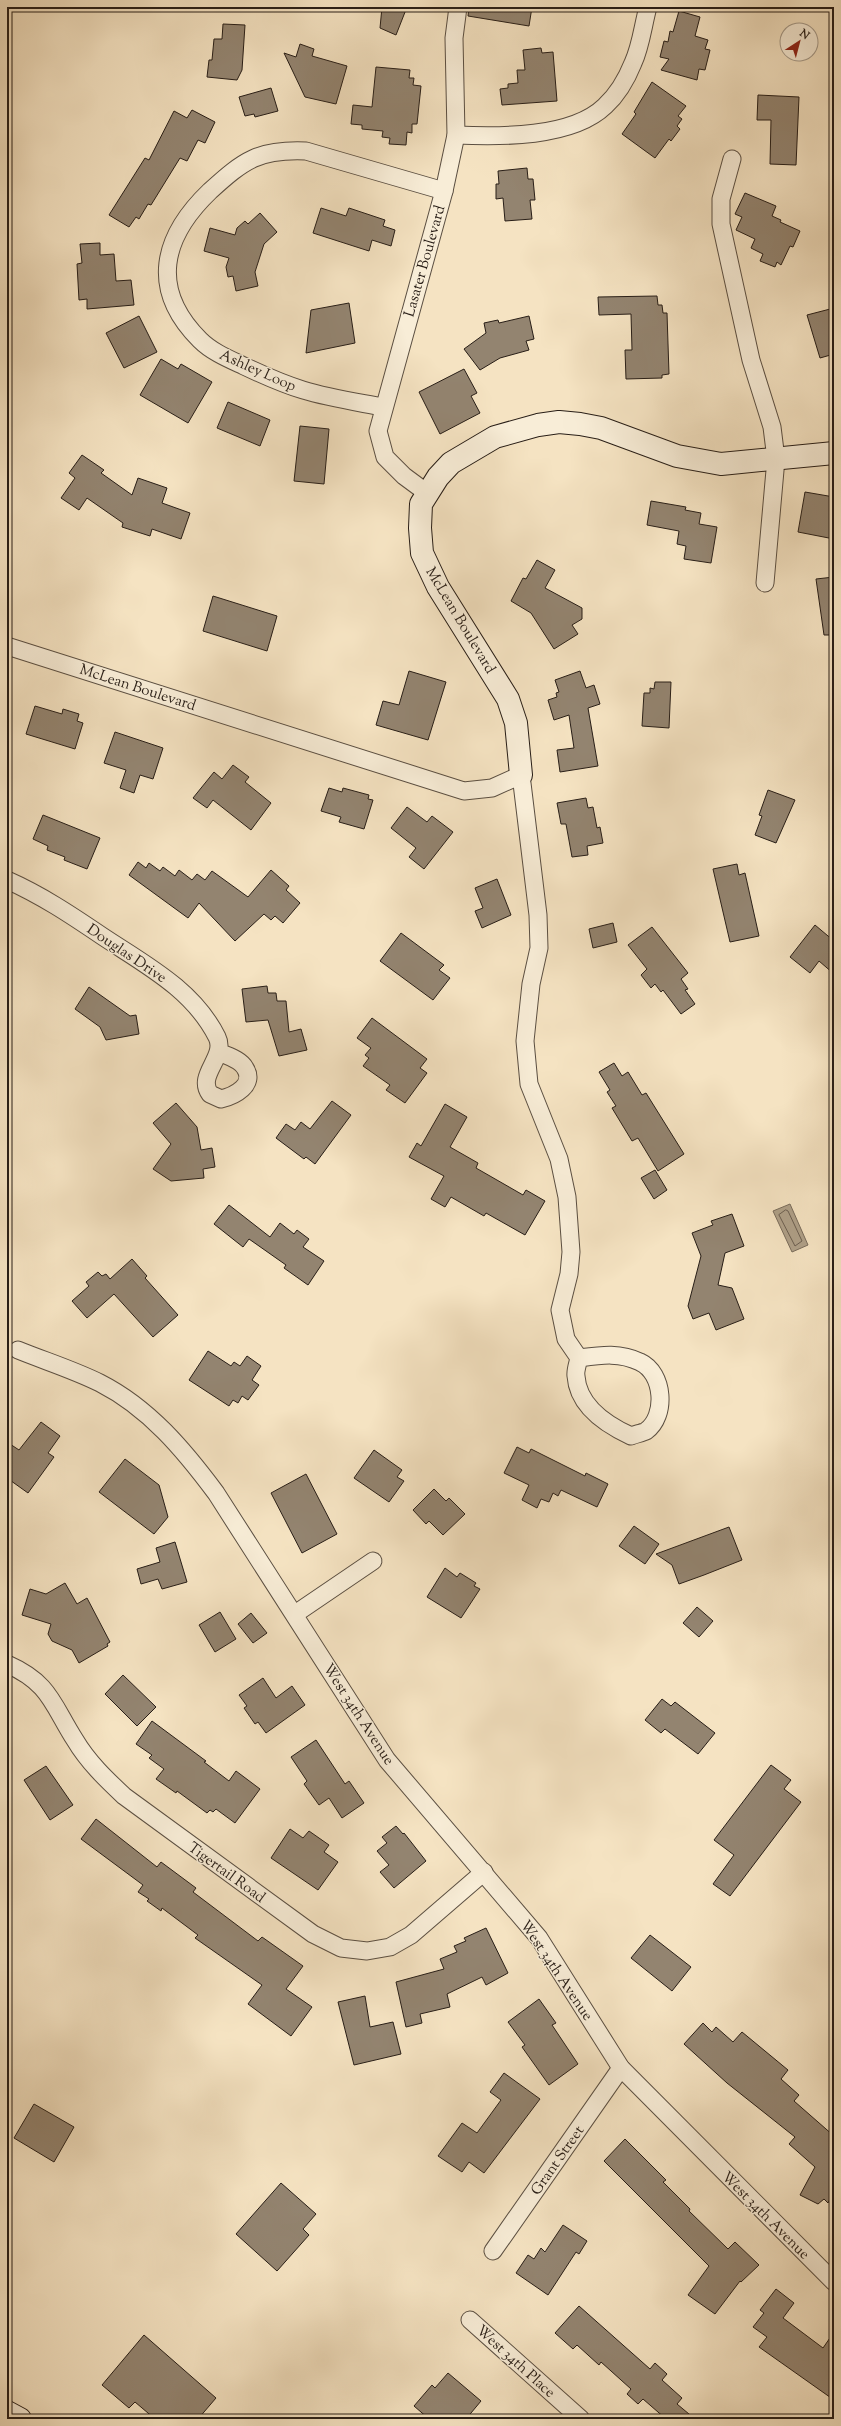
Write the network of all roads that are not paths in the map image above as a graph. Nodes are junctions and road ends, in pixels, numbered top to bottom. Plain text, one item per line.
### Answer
1 (458, 7) edge
2 (648, 7) edge
3 (456, 135) junction
4 (732, 159) dead end
5 (444, 191) junction
6 (383, 407) junction
7 (834, 452) edge
8 (776, 459) junction
9 (427, 493) junction
10 (765, 583) dead end
11 (7, 646) edge
12 (521, 775) junction
13 (7, 880) edge
14 (218, 1052) dead end
15 (18, 1350) dead end
16 (579, 1358) junction
17 (373, 1561) dead end
18 (295, 1614) junction
19 (7, 1664) edge
20 (484, 1872) junction
21 (621, 2068) junction
22 (493, 2251) dead end
23 (834, 2282) edge
24 (470, 2320) dead end
25 (7, 2412) edge
26 (20, 2419) edge
27 (581, 2419) edge

1 - 3 street, Lasater Boulevard
2 - 3 street
3 - 5 street, Lasater Boulevard
4 - 8 street
5 - 6 street, Lasater Boulevard
5 - 6 street, Ashley Loop
6 - 9 street, Lasater Boulevard
7 - 8 street, McLean Boulevard
8 - 9 street, McLean Boulevard
8 - 10 street
9 - 12 street, McLean Boulevard
11 - 12 street, McLean Boulevard
12 - 16 street, McLean Boulevard
13 - 14 street, Douglas Drive
15 - 18 street, West 34th Avenue
16 - 16 street
17 - 18 street
18 - 20 street, West 34th Avenue
19 - 20 street, Tigertail Road
20 - 21 street, West 34th Avenue
21 - 22 street, Grant Street
21 - 23 street, West 34th Avenue
24 - 27 street, West 34th Place
25 - 26 street

